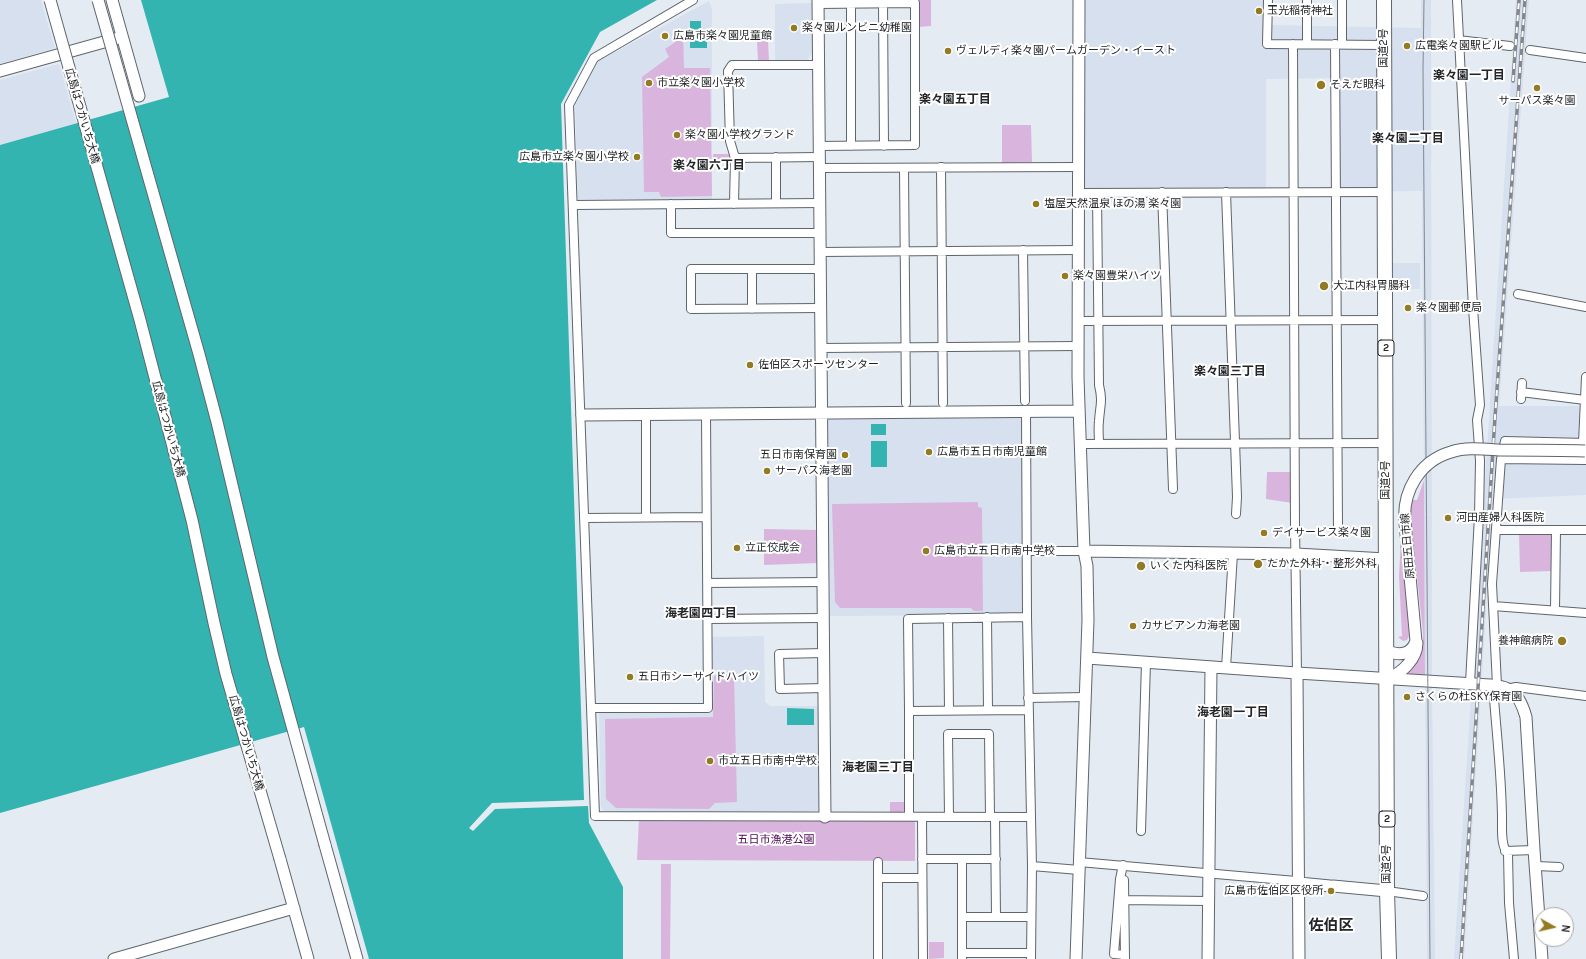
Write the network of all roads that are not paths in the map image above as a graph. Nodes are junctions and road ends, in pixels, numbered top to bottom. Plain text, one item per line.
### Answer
1 (50, 0) edge
2 (98, 0) edge
3 (112, 0) edge
4 (693, 0) edge
5 (1079, 0) edge
6 (1268, 0) edge
7 (1307, 0) edge
8 (1342, 0) edge
9 (1384, 0) edge
10 (1457, 0) edge
11 (818, 2) edge
12 (851, 3) junction
13 (883, 3) junction
14 (122, 37) junction
15 (1458, 40) junction
16 (1292, 44) junction
17 (1307, 44) junction
18 (1338, 44) junction
19 (1384, 44) junction
20 (1510, 46) dead end
21 (1530, 50) dead end
22 (1586, 58) edge
23 (818, 65) junction
24 (0, 71) edge
25 (139, 96) dead end
26 (851, 146) junction
27 (884, 146) junction
28 (819, 152) junction
29 (776, 157) junction
30 (735, 158) junction
31 (941, 167) junction
32 (1078, 167) junction
33 (819, 168) junction
34 (904, 168) junction
35 (1162, 192) junction
36 (1226, 192) junction
37 (1293, 192) junction
38 (1336, 192) junction
39 (1385, 192) junction
40 (1078, 193) junction
41 (1097, 193) junction
42 (776, 203) junction
43 (820, 203) junction
44 (671, 204) junction
45 (734, 204) junction
46 (573, 205) junction
47 (820, 233) junction
48 (1023, 250) junction
49 (1078, 250) junction
50 (905, 251) junction
51 (942, 251) junction
52 (820, 252) junction
53 (752, 269) junction
54 (820, 269) junction
55 (1518, 294) dead end
56 (1586, 307) edge
57 (820, 308) junction
58 (752, 309) junction
59 (1293, 320) junction
60 (1338, 320) junction
61 (1386, 320) junction
62 (1079, 321) junction
63 (1098, 321) junction
64 (1166, 321) junction
65 (1230, 321) junction
66 (1024, 346) junction
67 (1078, 346) junction
68 (821, 348) junction
69 (906, 348) junction
70 (943, 348) junction
71 (1586, 377) edge
72 (1521, 391) dead end
73 (1585, 400) junction
74 (906, 403) dead end
75 (943, 403) dead end
76 (1025, 406) junction
77 (1079, 411) junction
78 (821, 413) junction
79 (706, 414) junction
80 (582, 415) junction
81 (646, 415) junction
82 (1386, 443) junction
83 (1080, 444) junction
84 (1099, 444) junction
85 (1170, 444) junction
86 (1294, 444) junction
87 (1339, 444) junction
88 (1235, 445) junction
89 (1585, 450) edge
90 (1501, 459) junction
91 (1173, 489) dead end
92 (1236, 514) dead end
93 (646, 517) junction
94 (706, 517) junction
95 (585, 518) junction
96 (1338, 526) dead end
97 (1496, 530) junction
98 (1556, 530) junction
99 (1586, 530) edge
100 (1026, 551) junction
101 (1084, 551) junction
102 (1233, 553) junction
103 (1296, 554) junction
104 (1386, 559) junction
105 (823, 582) junction
106 (707, 583) junction
107 (1493, 606) junction
108 (1555, 610) junction
109 (1586, 613) edge
110 (988, 617) junction
111 (1027, 617) junction
112 (824, 618) junction
113 (948, 618) junction
114 (708, 619) junction
115 (1417, 635) junction
116 (1387, 651) junction
117 (824, 653) junction
118 (1087, 658) junction
119 (1146, 662) junction
120 (1211, 667) junction
121 (1226, 668) junction
122 (1297, 673) junction
123 (1387, 679) junction
124 (1470, 683) junction
125 (1499, 686) junction
126 (824, 688) junction
127 (1586, 696) edge
128 (1028, 698) junction
129 (1086, 698) junction
130 (592, 708) junction
131 (949, 710) junction
132 (988, 710) junction
133 (1028, 710) junction
134 (909, 711) junction
135 (825, 816) junction
136 (909, 816) junction
137 (922, 817) junction
138 (949, 817) junction
139 (993, 817) junction
140 (1030, 817) junction
141 (1142, 831) dead end
142 (1534, 850) junction
143 (1505, 851) junction
144 (922, 859) junction
145 (962, 859) junction
146 (996, 859) junction
147 (878, 862) dead end
148 (1123, 865) junction
149 (1032, 866) junction
150 (1079, 866) junction
151 (1536, 866) junction
152 (1559, 867) dead end
153 (1209, 873) junction
154 (878, 878) junction
155 (922, 878) junction
156 (1299, 883) junction
157 (1387, 891) junction
158 (1423, 896) dead end
159 (1122, 900) junction
160 (1209, 901) junction
161 (294, 908) junction
162 (963, 917) junction
163 (996, 917) junction
164 (1031, 917) junction
165 (962, 956) edge
166 (996, 956) edge
167 (1031, 956) edge
168 (1125, 957) edge
169 (114, 959) edge
170 (308, 959) edge
171 (357, 959) edge
172 (878, 959) edge
173 (923, 959) edge
174 (1076, 959) edge
175 (1208, 959) edge
176 (1299, 959) edge
177 (1389, 959) edge
178 (1514, 959) edge
179 (1542, 959) edge

1 - 161 street, 広島はつかいち大橋, bridge
2 - 171 street, bridge
3 - 14 street
4 - 46 street
5 - 32 street
6 - 16 street
7 - 17 street
8 - 18 street
9 - 19 highway, 国道2号 / 2
10 - 15 street
11 - 12 street
11 - 23 street
12 - 13 street
12 - 26 street
13 - 27 street
13 - 27 street
14 - 24 street
14 - 25 street
15 - 20 street
15 - 124 street
16 - 17 street
16 - 37 street
17 - 18 street
18 - 19 street
18 - 38 street
19 - 39 highway, 国道2号 / 2
21 - 22 street
23 - 28 street
23 - 30 street
26 - 27 street
26 - 28 street
28 - 29 street
28 - 33 street
29 - 30 street
29 - 42 street
30 - 45 street
31 - 32 street
31 - 34 street
31 - 51 street
32 - 40 street
33 - 34 street
33 - 43 street
34 - 50 street
35 - 36 street
35 - 41 street
35 - 64 street
36 - 37 street
36 - 65 street
37 - 38 street
37 - 59 street
38 - 39 street
38 - 60 street
39 - 61 highway, 国道2号 / 2
40 - 41 street
40 - 49 street
41 - 63 street
42 - 43 street
42 - 45 street
43 - 47 street
44 - 45 street
44 - 46 street
44 - 47 street
46 - 80 street
47 - 52 street
48 - 49 street
48 - 51 street
48 - 66 street
49 - 62 street
50 - 51 street
50 - 52 street
50 - 69 street
51 - 70 street
52 - 54 street
53 - 54 street
53 - 58 street
53 - 58 street
54 - 57 street
55 - 56 street
57 - 58 street
57 - 68 street
59 - 60 street
59 - 65 street
59 - 86 street
60 - 61 street
60 - 87 street
61 - 82 highway, 国道2号 / 2
62 - 63 street
62 - 67 street
63 - 64 street
63 - 84 street
64 - 65 street
64 - 85 street
65 - 88 street
66 - 67 street
66 - 70 street
66 - 76 street
67 - 77 street
68 - 69 street
68 - 78 street
69 - 70 street
69 - 74 street
70 - 75 street
71 - 73 street
72 - 73 street
73 - 89 street
76 - 77 street
76 - 78 street
76 - 100 street
77 - 83 street
78 - 79 street
78 - 105 street
79 - 81 street
79 - 94 street
80 - 81 street
80 - 95 street
81 - 93 street
82 - 87 street
82 - 104 highway, 国道2号 / 2
83 - 84 street
83 - 101 street
84 - 85 street
85 - 88 street
85 - 91 street
86 - 87 street
86 - 88 street
86 - 103 street
87 - 96 street
88 - 92 street
89 - 90 street
89 - 90 street
89 - 115 street, 原田五日市線, bridge
90 - 97 street
93 - 94 street
93 - 95 street
94 - 106 street
95 - 130 street
97 - 98 street
97 - 107 street
98 - 99 street
98 - 108 street
100 - 101 street
100 - 111 street
101 - 102 street
101 - 118 street
102 - 103 street
102 - 121 street
103 - 104 street
103 - 122 street
104 - 116 highway, 国道2号 / 2
105 - 106 street
105 - 112 street
106 - 114 street
107 - 108 street
107 - 125 street
108 - 109 street
110 - 111 street
110 - 113 street
110 - 132 street
111 - 128 street
112 - 114 street
112 - 117 street
113 - 131 street
113 - 134 street
114 - 130 street
115 - 116 street
115 - 123 street, 原田五日市線
116 - 123 highway, 国道2号 / 2
117 - 126 street
117 - 126 street
118 - 119 street
118 - 129 street
119 - 120 street
119 - 141 street
120 - 121 street
120 - 153 street
121 - 122 street
122 - 123 street
122 - 156 street
123 - 124 street
123 - 157 highway, 国道2号 / 2
124 - 125 street
125 - 127 street
125 - 142 street
125 - 143 street
126 - 135 street
128 - 129 street
128 - 133 street
129 - 150 street
130 - 135 street
131 - 132 street
131 - 134 street
132 - 133 street
133 - 140 street
134 - 136 street
135 - 136 street
136 - 137 street
137 - 138 street
137 - 144 street
138 - 139 street
138 - 139 street
139 - 140 street
139 - 146 street
140 - 149 street
142 - 143 street
142 - 151 street
143 - 178 street
144 - 145 street
144 - 155 street
145 - 146 street
145 - 162 street
146 - 163 street
147 - 154 street
148 - 150 street
148 - 153 street
148 - 159 street
149 - 150 street
149 - 164 street
150 - 174 street
151 - 152 street
151 - 179 street
153 - 156 street
153 - 160 street
154 - 155 street
154 - 172 street
155 - 173 street
156 - 157 street
156 - 176 street
157 - 158 street
157 - 177 highway, 国道2号 / 2
159 - 160 street
159 - 168 street
160 - 175 street
161 - 169 street
161 - 170 street, 広島はつかいち大橋
162 - 163 street
162 - 165 street
163 - 164 street
164 - 167 street
165 - 166 street
166 - 167 street

